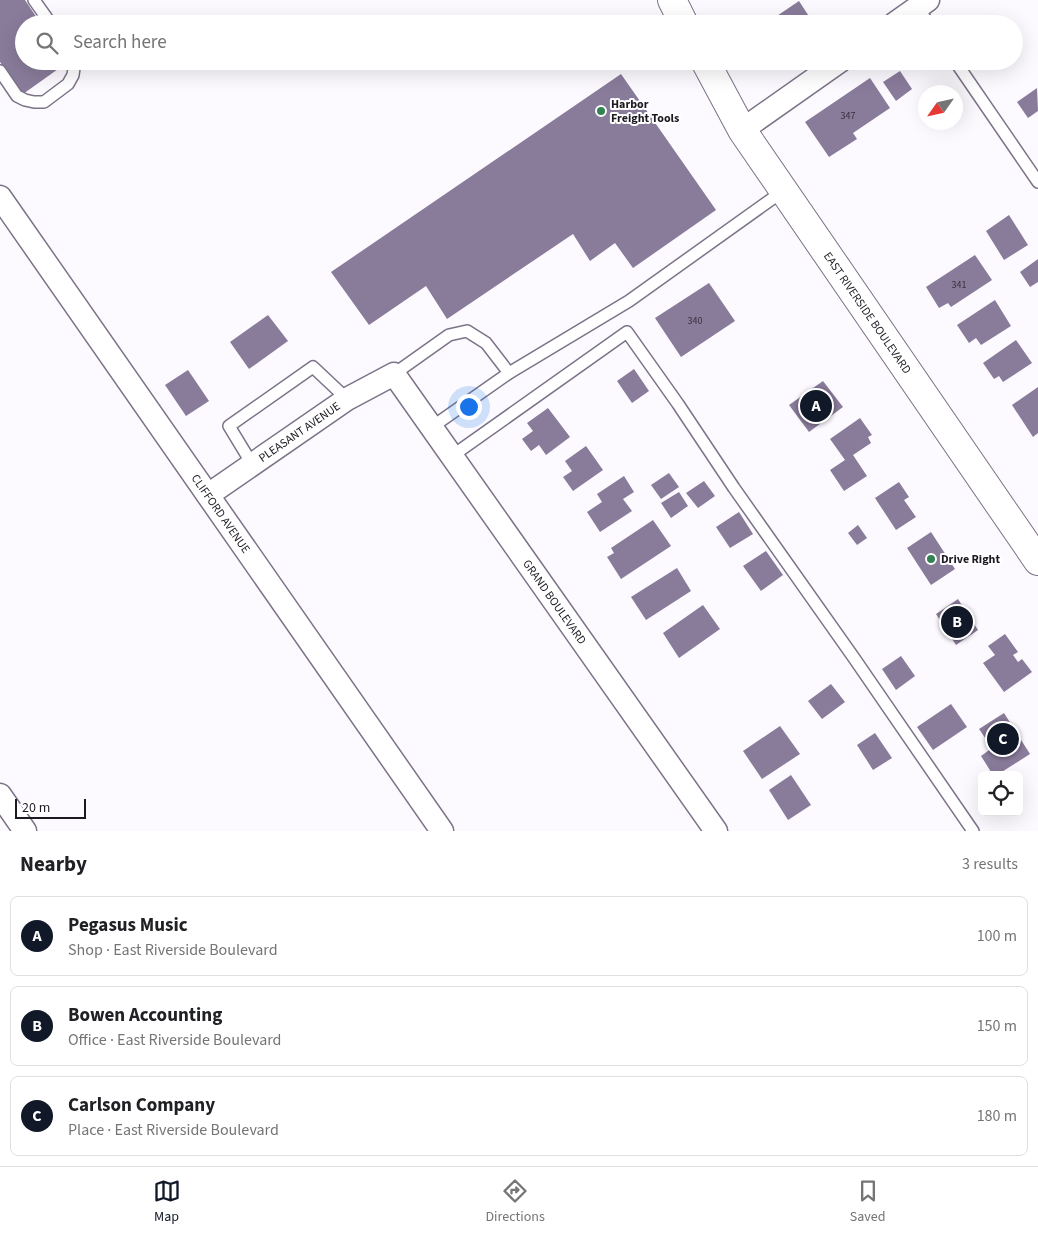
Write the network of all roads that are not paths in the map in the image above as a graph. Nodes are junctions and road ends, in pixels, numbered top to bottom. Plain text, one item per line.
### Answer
1 (34, 0) edge
2 (672, 0) edge
3 (45, 15) edge
4 (680, 15) edge
5 (0, 70) edge
6 (74, 70) edge
7 (710, 70) edge
8 (827, 70) edge
9 (961, 70) edge
10 (742, 130) junction
11 (1038, 182) edge
12 (783, 190) junction
13 (0, 197) edge
14 (509, 373) junction
15 (394, 374) junction
16 (347, 399) junction
17 (432, 427) junction
18 (452, 456) junction
19 (252, 464) junction
20 (208, 495) junction
21 (1038, 561) edge
22 (0, 795) edge
23 (25, 831) edge
24 (442, 831) edge
25 (716, 831) edge
26 (973, 831) edge

1 - 3 lane
2 - 4 main road
5 - 6 lane
7 - 10 main road, EAST RIVERSIDE BOULEVARD
8 - 10 street
9 - 11 lane
10 - 12 main road, EAST RIVERSIDE BOULEVARD
12 - 14 lane
12 - 21 main road, EAST RIVERSIDE BOULEVARD
13 - 20 street, CLIFFORD AVENUE
14 - 15 lane
14 - 17 lane
15 - 16 street, PLEASANT AVENUE
15 - 17 street, GRAND BOULEVARD
16 - 19 street, PLEASANT AVENUE
16 - 19 lane
17 - 18 street, GRAND BOULEVARD
18 - 25 street, GRAND BOULEVARD
18 - 26 lane
19 - 20 street, PLEASANT AVENUE
20 - 24 street, CLIFFORD AVENUE
22 - 23 street

